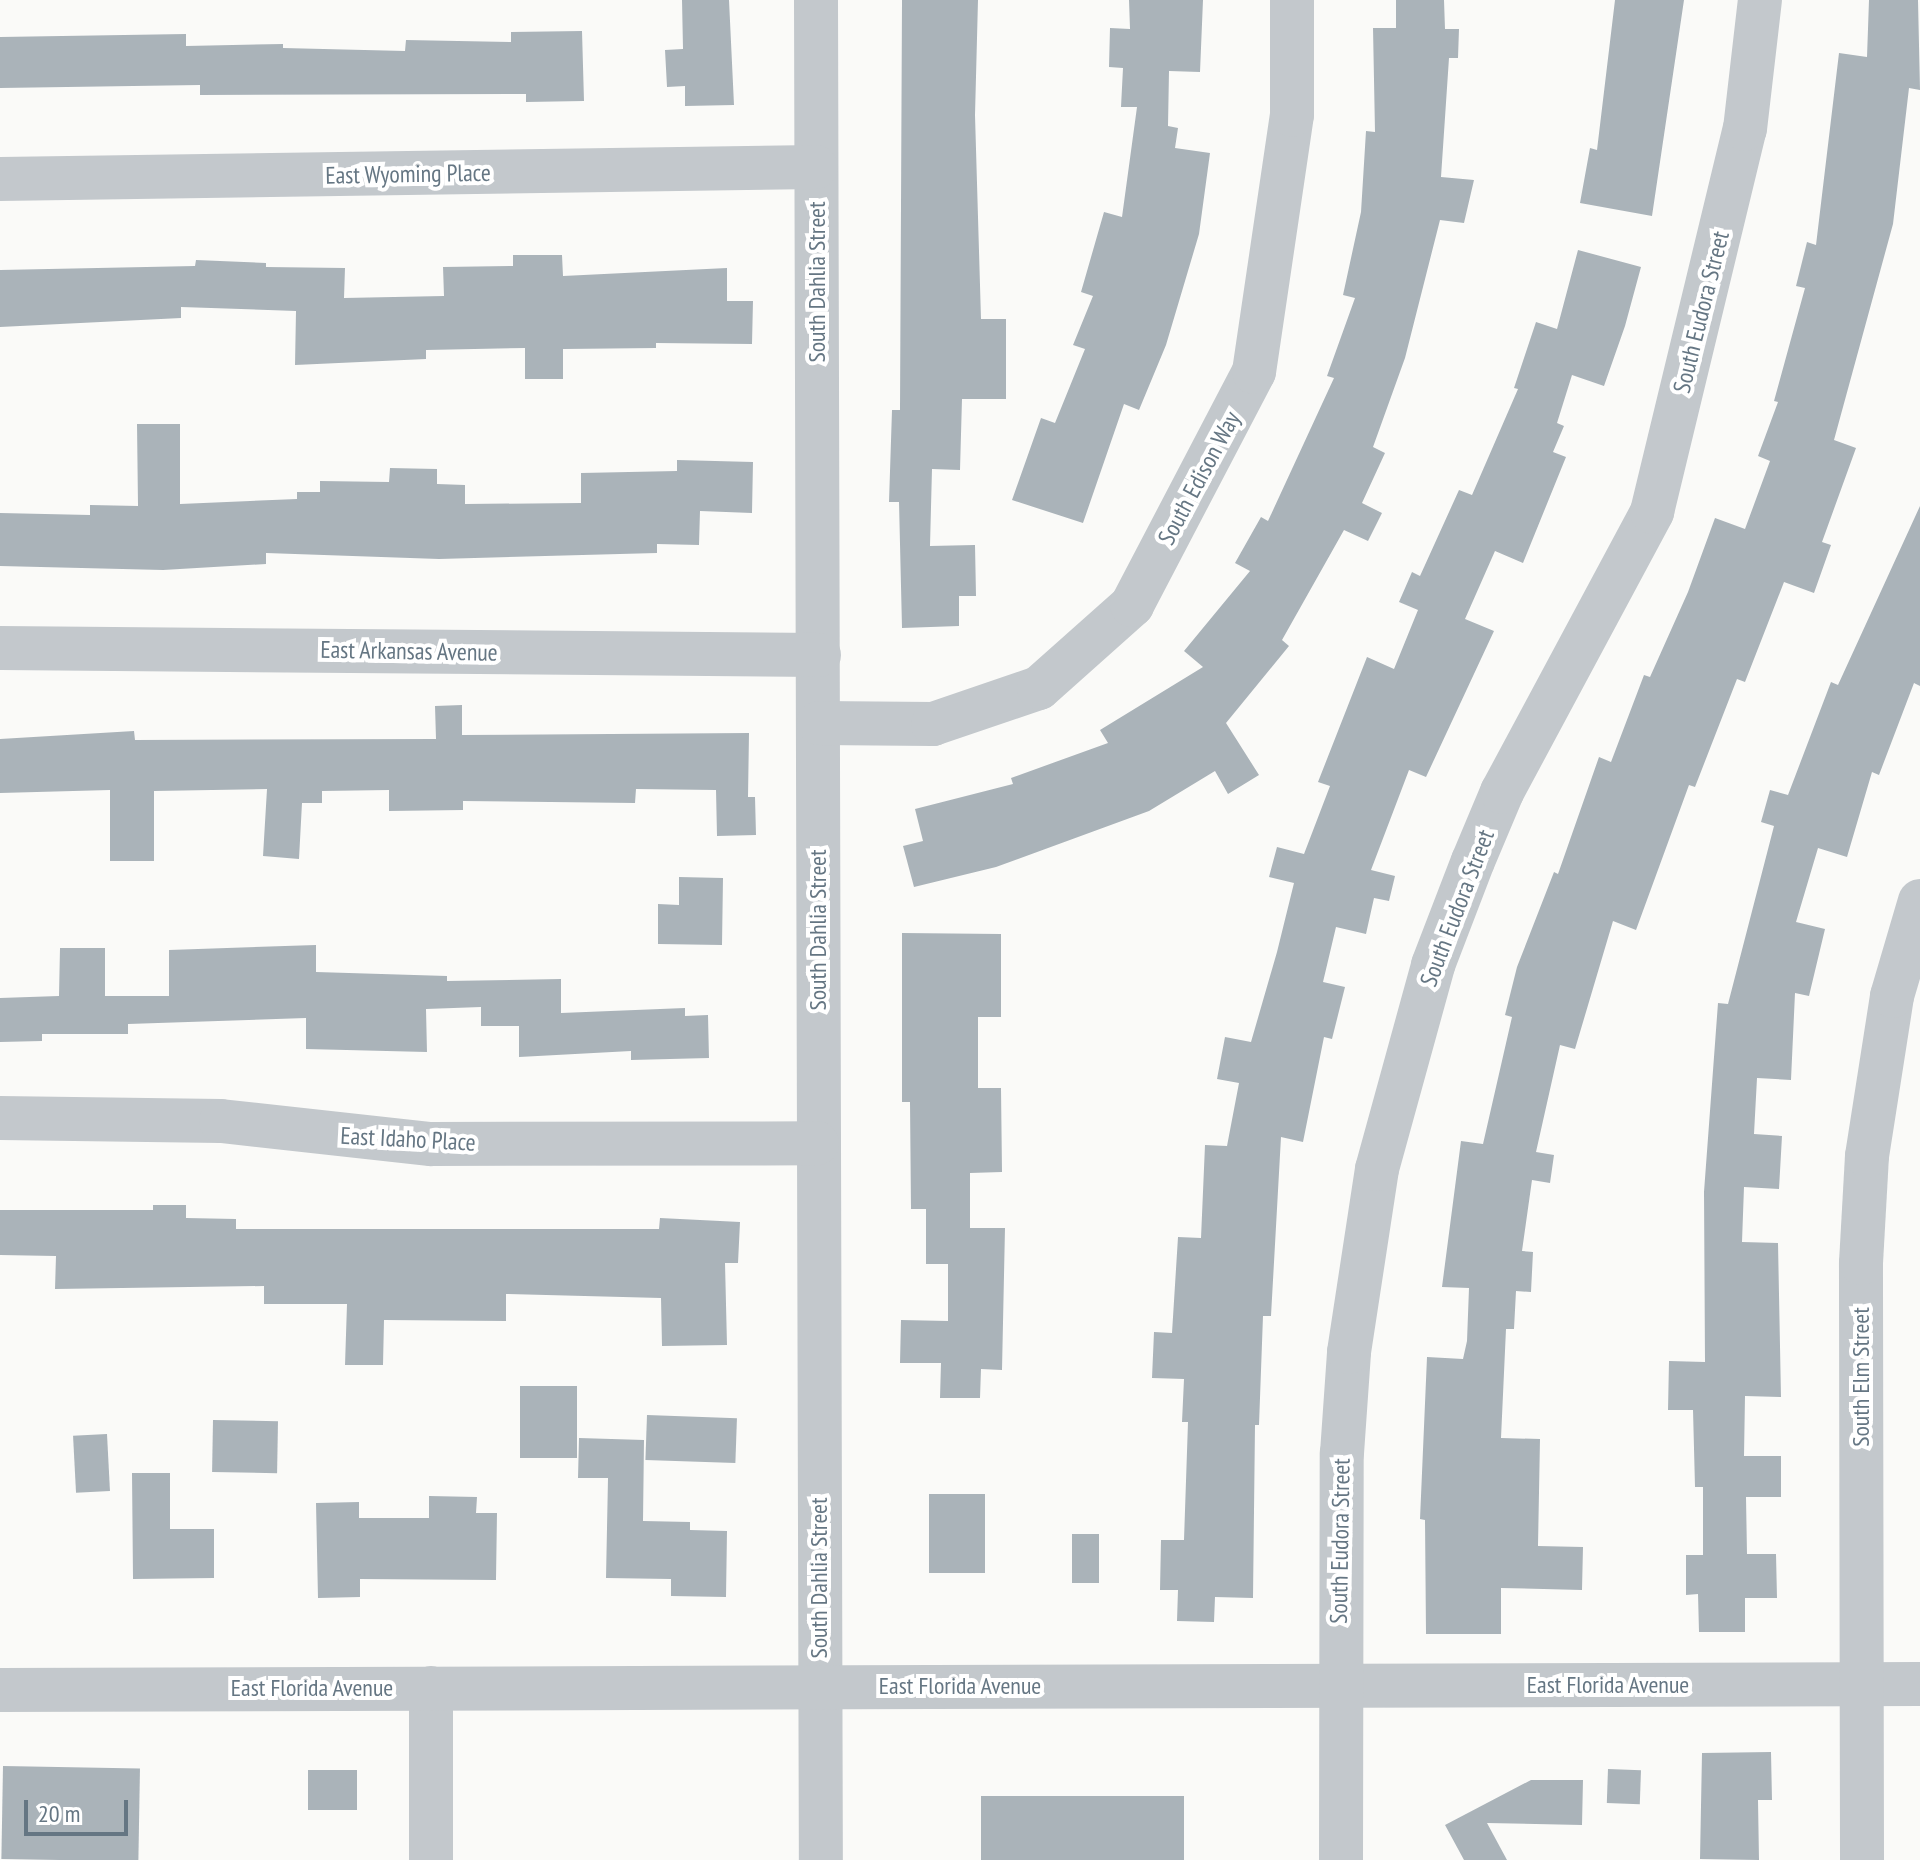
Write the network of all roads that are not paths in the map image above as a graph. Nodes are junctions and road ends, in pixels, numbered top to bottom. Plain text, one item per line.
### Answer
1 (816, 0) edge
2 (1292, 0) edge
3 (1760, 0) edge
4 (816, 167) junction
5 (0, 179) edge
6 (0, 648) edge
7 (819, 655) junction
8 (819, 723) junction
9 (1920, 901) edge
10 (0, 1118) edge
11 (817, 1143) junction
12 (1861, 1684) junction
13 (1920, 1684) edge
14 (819, 1686) junction
15 (1338, 1686) junction
16 (431, 1688) junction
17 (0, 1690) edge
18 (431, 1860) edge
19 (821, 1860) edge
20 (1341, 1860) edge
21 (1862, 1860) edge

1 - 4 street, South Dahlia Street
2 - 8 street, South Edison Way
3 - 15 street, South Eudora Street
4 - 5 street, East Wyoming Place
4 - 7 street, South Dahlia Street
6 - 7 street, East Arkansas Avenue
7 - 8 street, South Dahlia Street
8 - 11 street, South Dahlia Street
9 - 12 street, South Elm Street
10 - 11 street, East Idaho Place
11 - 14 street, South Dahlia Street
12 - 13 street, East Florida Avenue
12 - 15 street, East Florida Avenue
12 - 21 street, South Elm Street
14 - 15 street, East Florida Avenue
14 - 16 street, East Florida Avenue
14 - 19 street, South Dahlia Street
15 - 20 street, South Eudora Street
16 - 17 street, East Florida Avenue
16 - 18 street

